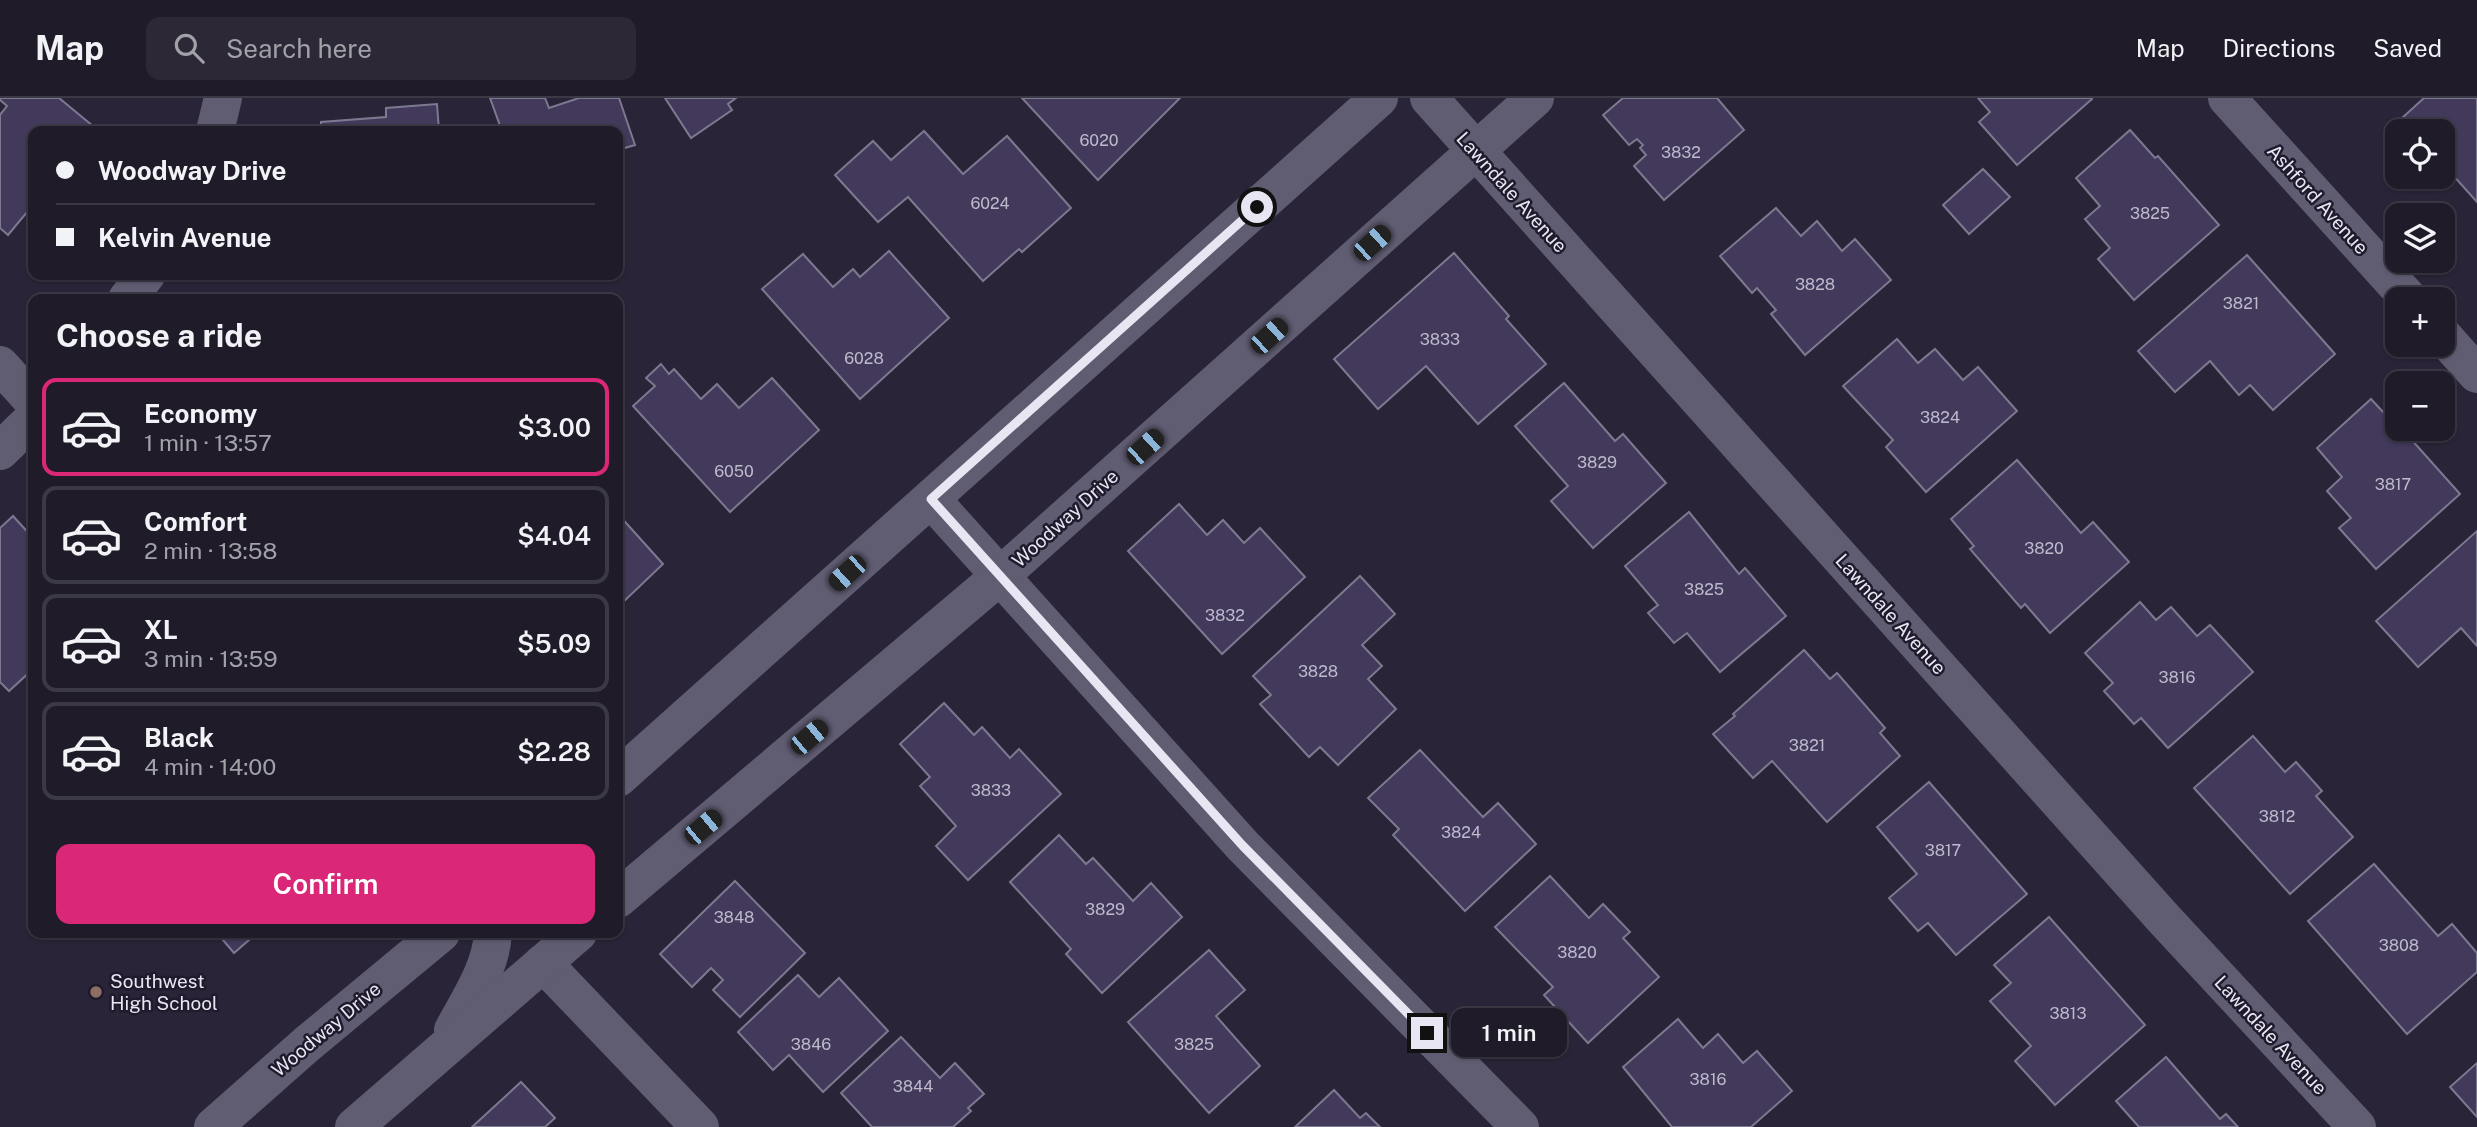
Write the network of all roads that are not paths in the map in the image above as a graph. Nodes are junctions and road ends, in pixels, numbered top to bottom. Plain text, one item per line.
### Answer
1 (223, 98) edge
2 (1379, 98) edge
3 (1429, 98) edge
4 (1535, 98) edge
5 (2227, 98) edge
6 (216, 126) edge
7 (1475, 151) junction
8 (142, 280) edge
9 (2398, 287) edge
10 (131, 294) edge
11 (2455, 349) edge
12 (0, 365) edge
13 (2477, 374) edge
14 (28, 396) edge
15 (28, 424) edge
16 (0, 451) edge
17 (931, 499) junction
18 (1000, 576) junction
19 (623, 774) edge
20 (623, 895) edge
21 (435, 938) edge
22 (493, 938) edge
23 (564, 938) edge
24 (536, 948) edge
25 (442, 1050) junction
26 (213, 1127) edge
27 (354, 1127) edge
28 (700, 1127) edge
29 (1520, 1127) edge
30 (2357, 1127) edge

1 - 6 street
2 - 17 street
3 - 7 street, Lawndale Avenue
4 - 7 street, Woodway Drive
5 - 9 street, Ashford Avenue
7 - 18 street, Woodway Drive
7 - 30 street, Lawndale Avenue
8 - 10 street
11 - 13 street
12 - 14 street
15 - 16 street
17 - 18 street
17 - 19 street
18 - 20 street, Woodway Drive
18 - 29 street
21 - 26 street, Woodway Drive
22 - 25 street
23 - 24 street
24 - 25 street
24 - 28 street
25 - 27 street

